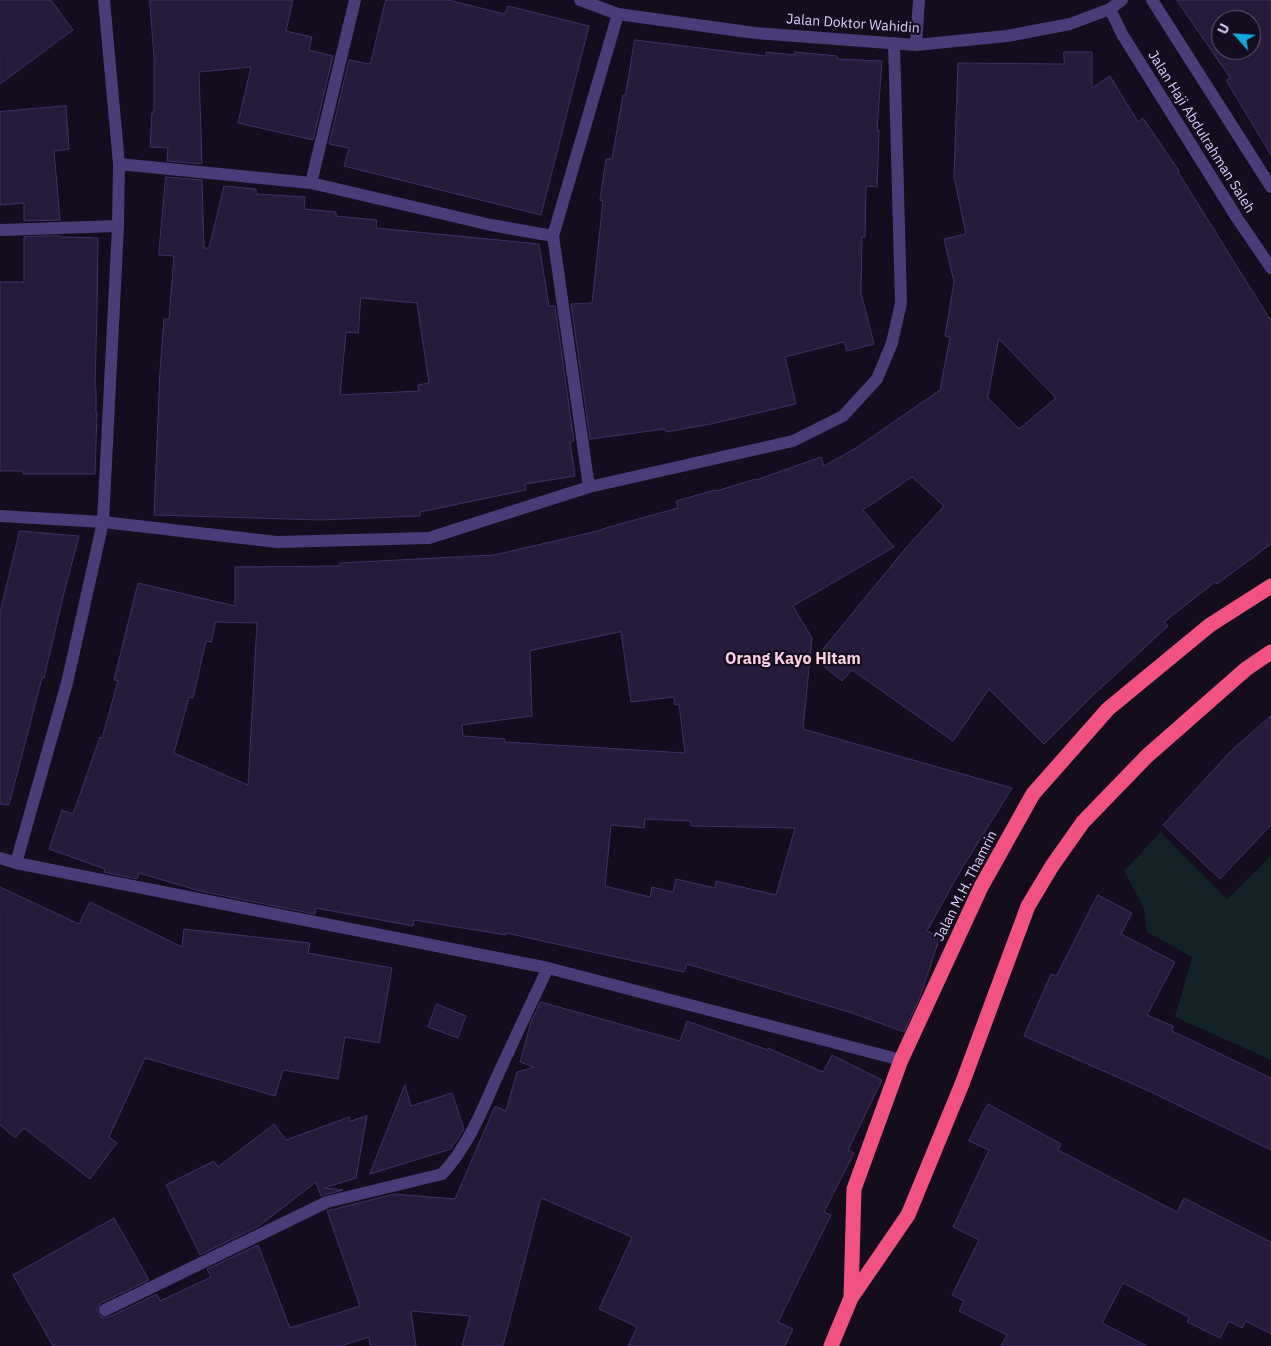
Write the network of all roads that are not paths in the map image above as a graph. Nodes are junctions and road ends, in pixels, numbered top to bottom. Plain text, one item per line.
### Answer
1 (104, 0) edge
2 (355, 0) edge
3 (580, 0) edge
4 (919, 0) edge
5 (1122, 0) edge
6 (1152, 0) edge
7 (1110, 9) junction
8 (618, 14) junction
9 (894, 43) junction
10 (916, 45) junction
11 (119, 164) junction
12 (311, 183) junction
13 (1271, 187) edge
14 (118, 226) junction
15 (0, 230) edge
16 (553, 236) junction
17 (1271, 268) edge
18 (590, 487) junction
19 (0, 516) edge
20 (103, 522) junction
21 (1271, 586) edge
22 (1271, 652) edge
23 (0, 858) edge
24 (16, 863) junction
25 (548, 968) junction
26 (901, 1060) junction
27 (851, 1298) junction
28 (105, 1310) dead end
29 (831, 1346) edge

1 - 11 street
2 - 12 street
3 - 8 street, Jalan Doktor Wahidin
4 - 10 street
5 - 7 street, Jalan Doktor Wahidin
6 - 13 street, Jalan Haji Abdulrahman Saleh
7 - 10 street, Jalan Doktor Wahidin
7 - 17 street, Jalan Haji Abdulrahman Saleh
8 - 9 street, Jalan Doktor Wahidin
8 - 16 street
9 - 10 street, Jalan Doktor Wahidin
9 - 18 street
11 - 12 street
11 - 14 street
12 - 16 street
14 - 15 street
14 - 20 street
16 - 18 street
18 - 20 street
19 - 20 street
20 - 24 street
21 - 26 highway, Jalan M.H. Thamrin
22 - 27 highway, Jalan M.H. Thamrin
23 - 24 street
24 - 25 street
25 - 26 street
25 - 28 street
26 - 27 highway, Jalan M.H. Thamrin
27 - 29 highway, Jalan M.H. Thamrin

